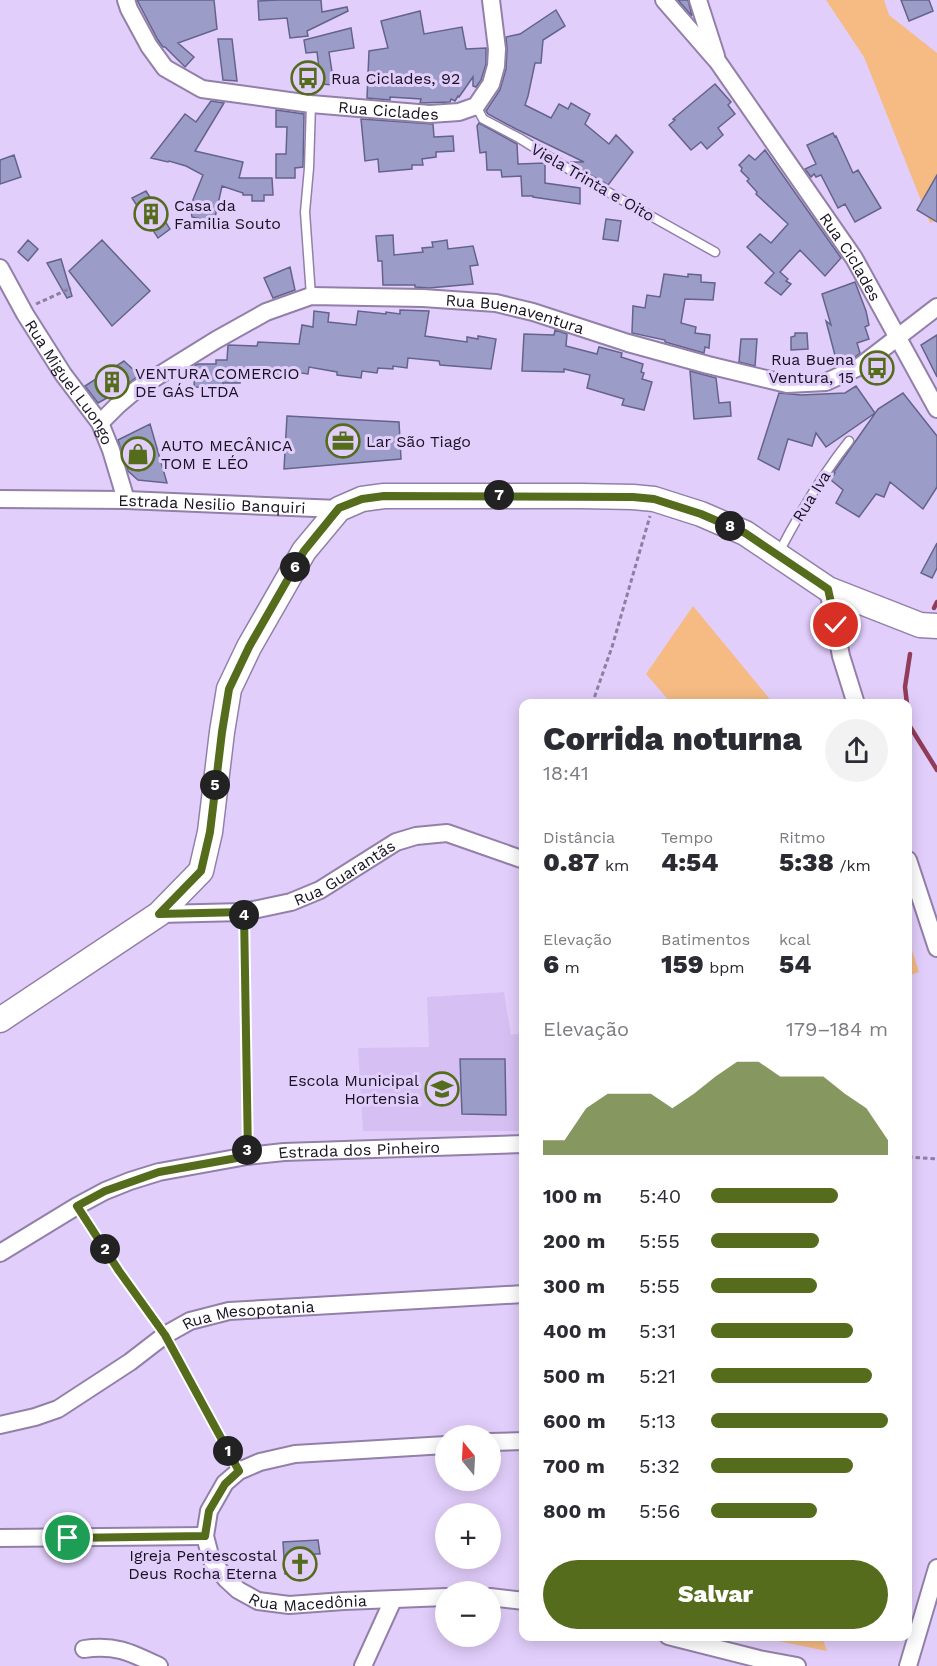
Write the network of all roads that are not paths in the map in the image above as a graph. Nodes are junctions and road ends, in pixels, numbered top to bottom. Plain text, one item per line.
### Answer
1 (126, 0) edge
2 (491, 0) edge
3 (664, 0) edge
4 (698, 0) edge
5 (718, 62) junction
6 (311, 104) junction
7 (476, 106) junction
8 (715, 252) dead end
9 (0, 268) edge
10 (311, 296) junction
11 (937, 307) edge
12 (899, 337) junction
13 (937, 409) edge
14 (100, 423) junction
15 (849, 441) dead end
16 (0, 499) edge
17 (126, 500) junction
18 (339, 508) junction
19 (778, 554) junction
20 (828, 589) junction
21 (937, 626) edge
22 (854, 699) edge
23 (519, 858) edge
24 (912, 872) edge
25 (159, 914) junction
26 (937, 948) edge
27 (0, 1020) edge
28 (519, 1144) edge
29 (0, 1253) edge
30 (519, 1294) edge
31 (0, 1425) edge
32 (519, 1441) edge
33 (501, 1442) edge
34 (435, 1446) edge
35 (205, 1536) junction
36 (0, 1538) edge
37 (937, 1568) edge
38 (435, 1598) edge
39 (501, 1598) edge
40 (393, 1600) junction
41 (519, 1600) edge
42 (684, 1641) edge
43 (84, 1649) dead end
44 (755, 1663) edge
45 (159, 1666) edge
46 (363, 1666) edge
47 (797, 1666) edge
48 (908, 1666) edge

1 - 6 street, Rua Ciclades
2 - 7 street
3 - 5 street, Rua Ciclades
4 - 5 street
5 - 12 street, Rua Ciclades
6 - 7 street, Rua Ciclades
6 - 10 lane
7 - 8 lane, Viela Trinta e Oito
9 - 14 street, Rua Miguel Luongo
10 - 12 street, Rua Buenaventura
10 - 14 street, Rua Buenaventura
11 - 12 street, Rua Buenaventura
12 - 13 street, Rua Ciclades
14 - 17 street, Rua Miguel Luongo
15 - 19 lane, Rua Iva
16 - 17 street, Estrada Nesilio Banquiri
17 - 18 street, Estrada Nesilio Banquiri
18 - 19 street, Estrada Nesilio Banquiri
18 - 25 street
19 - 20 street, Estrada Nesilio Banquiri
20 - 21 street, Estrada Nesilio Banquiri
20 - 22 street
23 - 25 street, Rua Guarantãs
24 - 26 street
25 - 27 street
28 - 29 street, Estrada dos Pinheiro
30 - 31 street, Rua Mesopotania
32 - 33 street
34 - 35 street
35 - 36 street
35 - 40 street, Rua Macedônia
37 - 48 street
38 - 40 street, Rua Macedônia
39 - 41 street
40 - 46 street
42 - 44 street
43 - 45 street
44 - 47 street

